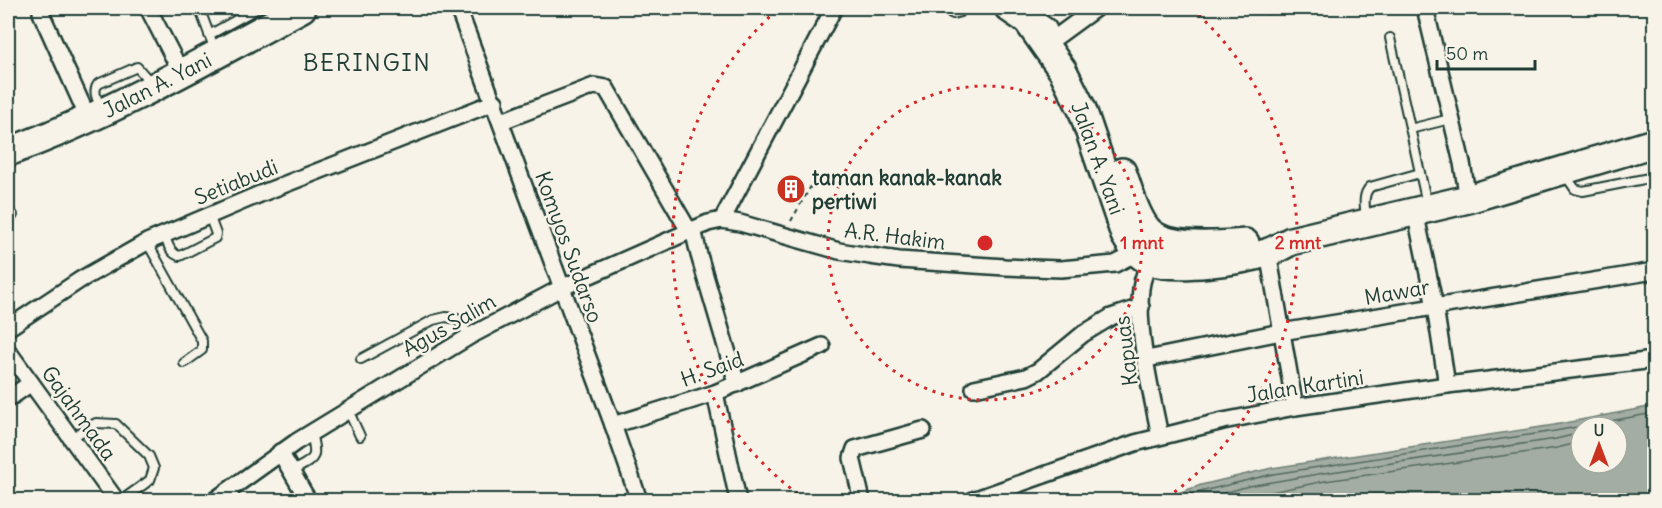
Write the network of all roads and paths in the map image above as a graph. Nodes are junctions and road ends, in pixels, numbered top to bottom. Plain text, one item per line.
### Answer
1 (43, 8) edge
2 (148, 8) edge
3 (201, 8) edge
4 (258, 8) edge
5 (302, 8) edge
6 (458, 8) edge
7 (834, 8) edge
8 (942, 8) edge
9 (964, 8) edge
10 (1096, 8) edge
11 (1425, 8) edge
12 (1018, 14) edge
13 (1390, 38) dead end
14 (1049, 42) junction
15 (213, 45) junction
16 (182, 74) junction
17 (495, 102) junction
18 (96, 117) junction
19 (1450, 119) junction
20 (502, 121) junction
21 (1410, 129) junction
22 (1654, 143) edge
23 (8, 152) edge
24 (1562, 171) junction
25 (1420, 173) junction
26 (1654, 177) edge
27 (814, 179) dead end
28 (1468, 199) junction
29 (1422, 209) junction
30 (209, 215) junction
31 (722, 220) junction
32 (791, 221) dead end
33 (1367, 222) junction
34 (691, 230) junction
35 (164, 235) junction
36 (147, 242) junction
37 (1275, 245) junction
38 (1150, 247) junction
39 (1654, 271) edge
40 (561, 288) junction
41 (1141, 307) junction
42 (1435, 307) junction
43 (8, 328) edge
44 (1281, 332) junction
45 (470, 336) junction
46 (822, 346) dead end
47 (8, 351) edge
48 (361, 359) dead end
49 (1147, 359) junction
50 (1654, 360) edge
51 (184, 363) dead end
52 (31, 383) junction
53 (737, 384) junction
54 (1447, 385) junction
55 (974, 388) dead end
56 (714, 393) junction
57 (8, 399) edge
58 (1295, 407) junction
59 (348, 410) junction
60 (613, 425) junction
61 (923, 430) dead end
62 (311, 433) junction
63 (360, 436) dead end
64 (1160, 436) junction
65 (71, 438) junction
66 (280, 452) junction
67 (291, 472) junction
68 (234, 495) edge
69 (116, 501) edge
70 (122, 501) edge
71 (215, 501) edge
72 (308, 501) edge
73 (639, 501) edge
74 (738, 501) edge
75 (862, 501) edge
76 (973, 501) edge

1 - 18 street
2 - 16 street
3 - 15 lane
4 - 15 lane
5 - 15 highway, Jalan A. Yani
6 - 17 street, Komyos Sudarso
7 - 31 street
8 - 9 lane
10 - 14 street
11 - 19 street
12 - 14 highway, Jalan A. Yani
13 - 21 lane
14 - 38 highway, Jalan A. Yani
15 - 16 highway, Jalan A. Yani
16 - 18 highway, Jalan A. Yani
17 - 20 street, Komyos Sudarso
17 - 30 street, Setiabudi
18 - 23 highway, Jalan A. Yani
19 - 21 lane
19 - 28 street
20 - 34 street
20 - 40 street, Komyos Sudarso
21 - 25 lane
22 - 24 highway
24 - 26 lane
24 - 28 highway
25 - 29 lane
25 - 33 lane
27 - 32 path
28 - 29 highway
29 - 33 highway
29 - 42 street
30 - 35 street, Setiabudi
30 - 35 lane
31 - 34 street, Agus Salim
31 - 38 street, A.R. Hakim
33 - 37 highway
34 - 40 street, Agus Salim
34 - 53 street
35 - 36 street, Setiabudi
36 - 43 street, Setiabudi
36 - 51 lane
37 - 38 highway
37 - 44 street
38 - 41 street, Kapuas
39 - 42 street, Mawar
40 - 45 street, Agus Salim
40 - 60 street, Komyos Sudarso
41 - 49 street, Kapuas
41 - 55 street
42 - 44 street, Mawar
42 - 54 street
44 - 49 street, Mawar
44 - 58 street
45 - 48 lane
45 - 59 street, Agus Salim
46 - 53 street, H. Said
47 - 52 street, Gajahmada
49 - 64 street, Kapuas
50 - 54 street, Jalan Kartini
52 - 57 street
52 - 65 street, Gajahmada
53 - 56 street, H. Said
54 - 58 street, Jalan Kartini
56 - 60 street, H. Said
56 - 74 street
58 - 64 street, Jalan Kartini
59 - 62 street, Agus Salim
59 - 63 lane
60 - 73 street, Komyos Sudarso
61 - 75 street
62 - 66 street, Agus Salim
62 - 67 lane
64 - 76 street, Jalan Kartini
65 - 69 street, Gajahmada
65 - 70 lane
66 - 67 street
66 - 68 street, Agus Salim
67 - 72 street
68 - 71 street, Agus Salim

